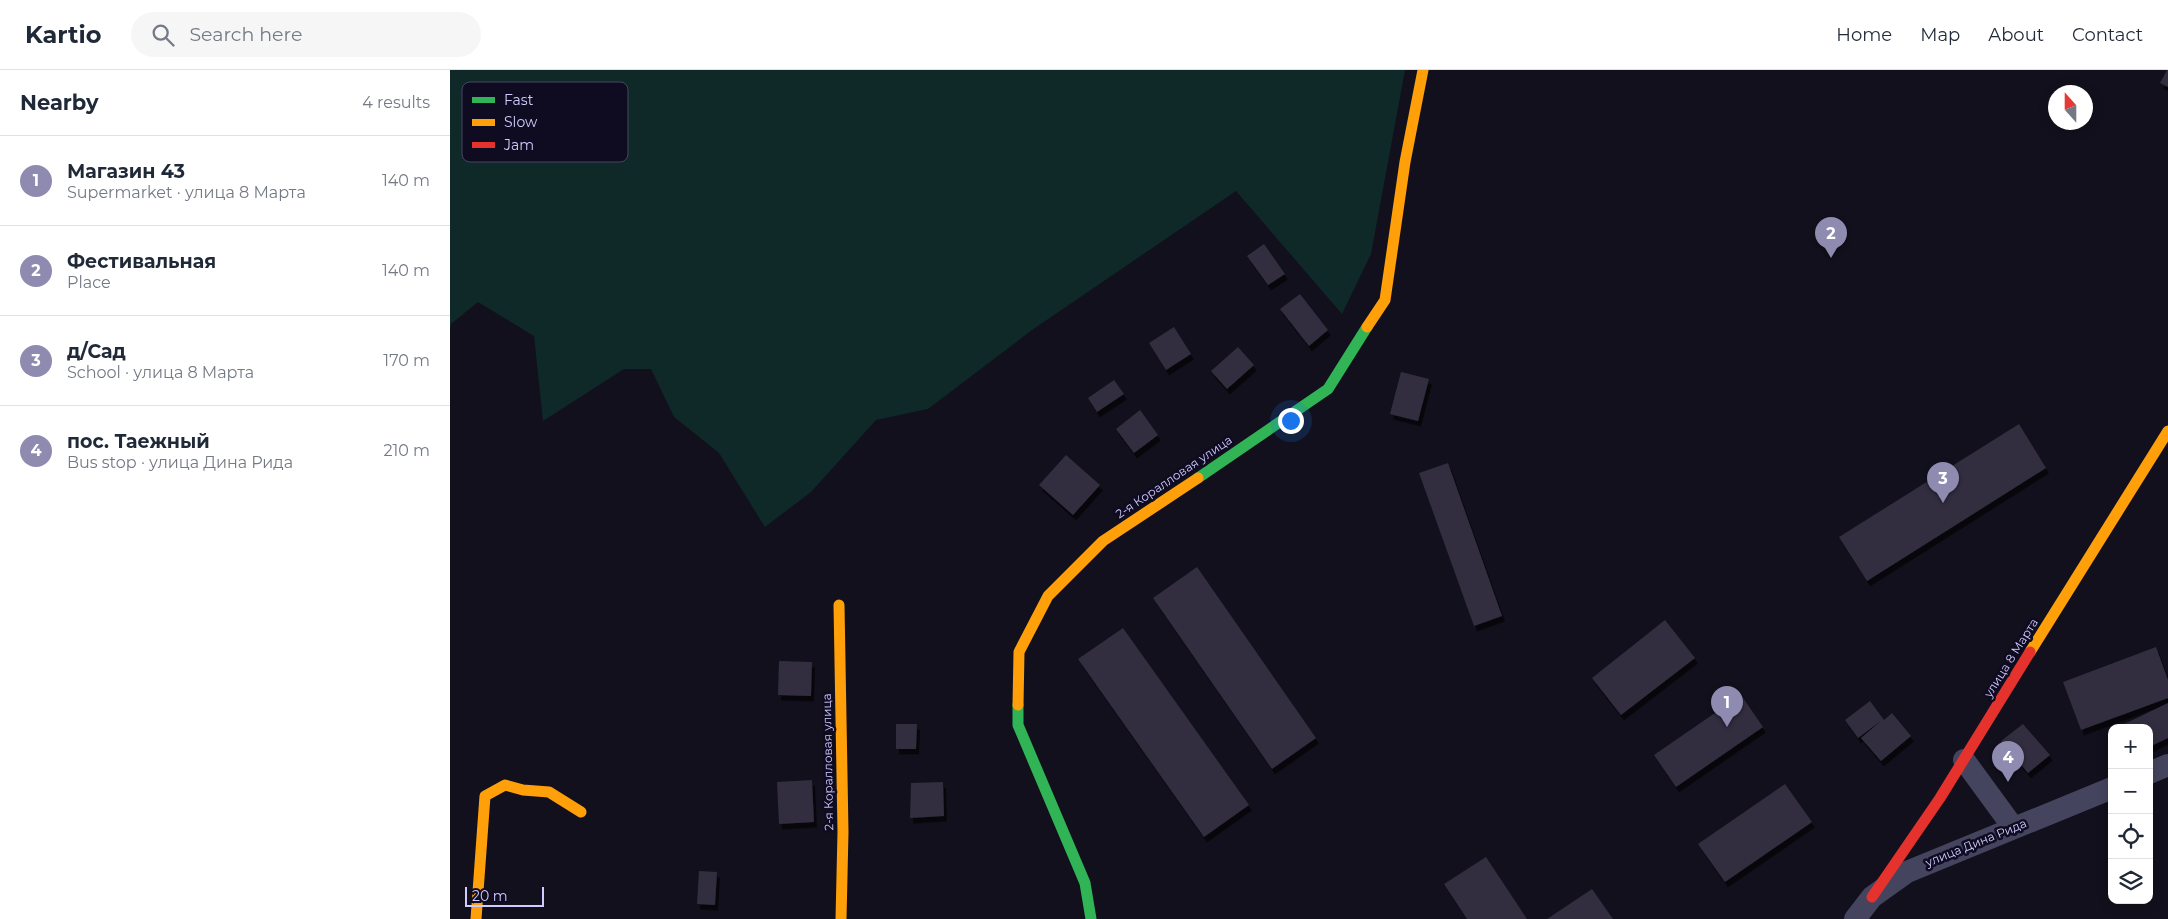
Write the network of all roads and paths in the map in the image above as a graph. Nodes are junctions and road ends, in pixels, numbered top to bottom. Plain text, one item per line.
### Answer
1 (1423, 70) edge
2 (2168, 431) edge
3 (839, 604) dead end
4 (1964, 760) junction
5 (2168, 765) edge
6 (2153, 771) edge
7 (2108, 790) edge
8 (581, 812) dead end
9 (2013, 827) junction
10 (1872, 897) junction
11 (476, 919) edge
12 (841, 919) edge
13 (1091, 919) edge
14 (1855, 919) edge

1 - 13 street, 2-я Коралловая улица
2 - 4 street, улица 8 Марта
3 - 12 street, 2-я Коралловая улица
4 - 9 street
4 - 10 street, улица 8 Марта
5 - 6 street
7 - 9 street, улица Дина Рида
8 - 11 street
9 - 10 street, улица Дина Рида
10 - 14 street, улица Дина Рида

